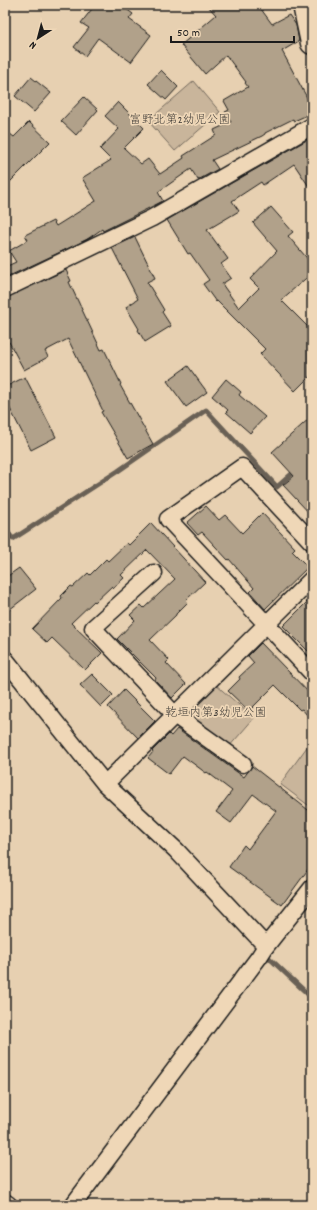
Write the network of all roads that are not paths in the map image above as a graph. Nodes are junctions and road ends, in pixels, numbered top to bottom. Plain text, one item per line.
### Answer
1 (304, 5) edge
2 (312, 43) edge
3 (312, 126) edge
4 (5, 288) edge
5 (312, 542) edge
6 (154, 573) dead end
7 (312, 579) edge
8 (267, 625) junction
9 (5, 659) edge
10 (312, 673) edge
11 (176, 716) junction
12 (243, 764) dead end
13 (105, 784) junction
14 (312, 888) edge
15 (266, 946) junction
16 (5, 1202) edge
17 (9, 1205) edge
18 (73, 1205) edge

1 - 2 main road
3 - 4 street
5 - 8 street
6 - 11 street
7 - 8 street
8 - 10 street
8 - 11 street
9 - 13 street
11 - 12 street
11 - 13 street
13 - 15 street
14 - 15 street
15 - 18 street
16 - 17 street

